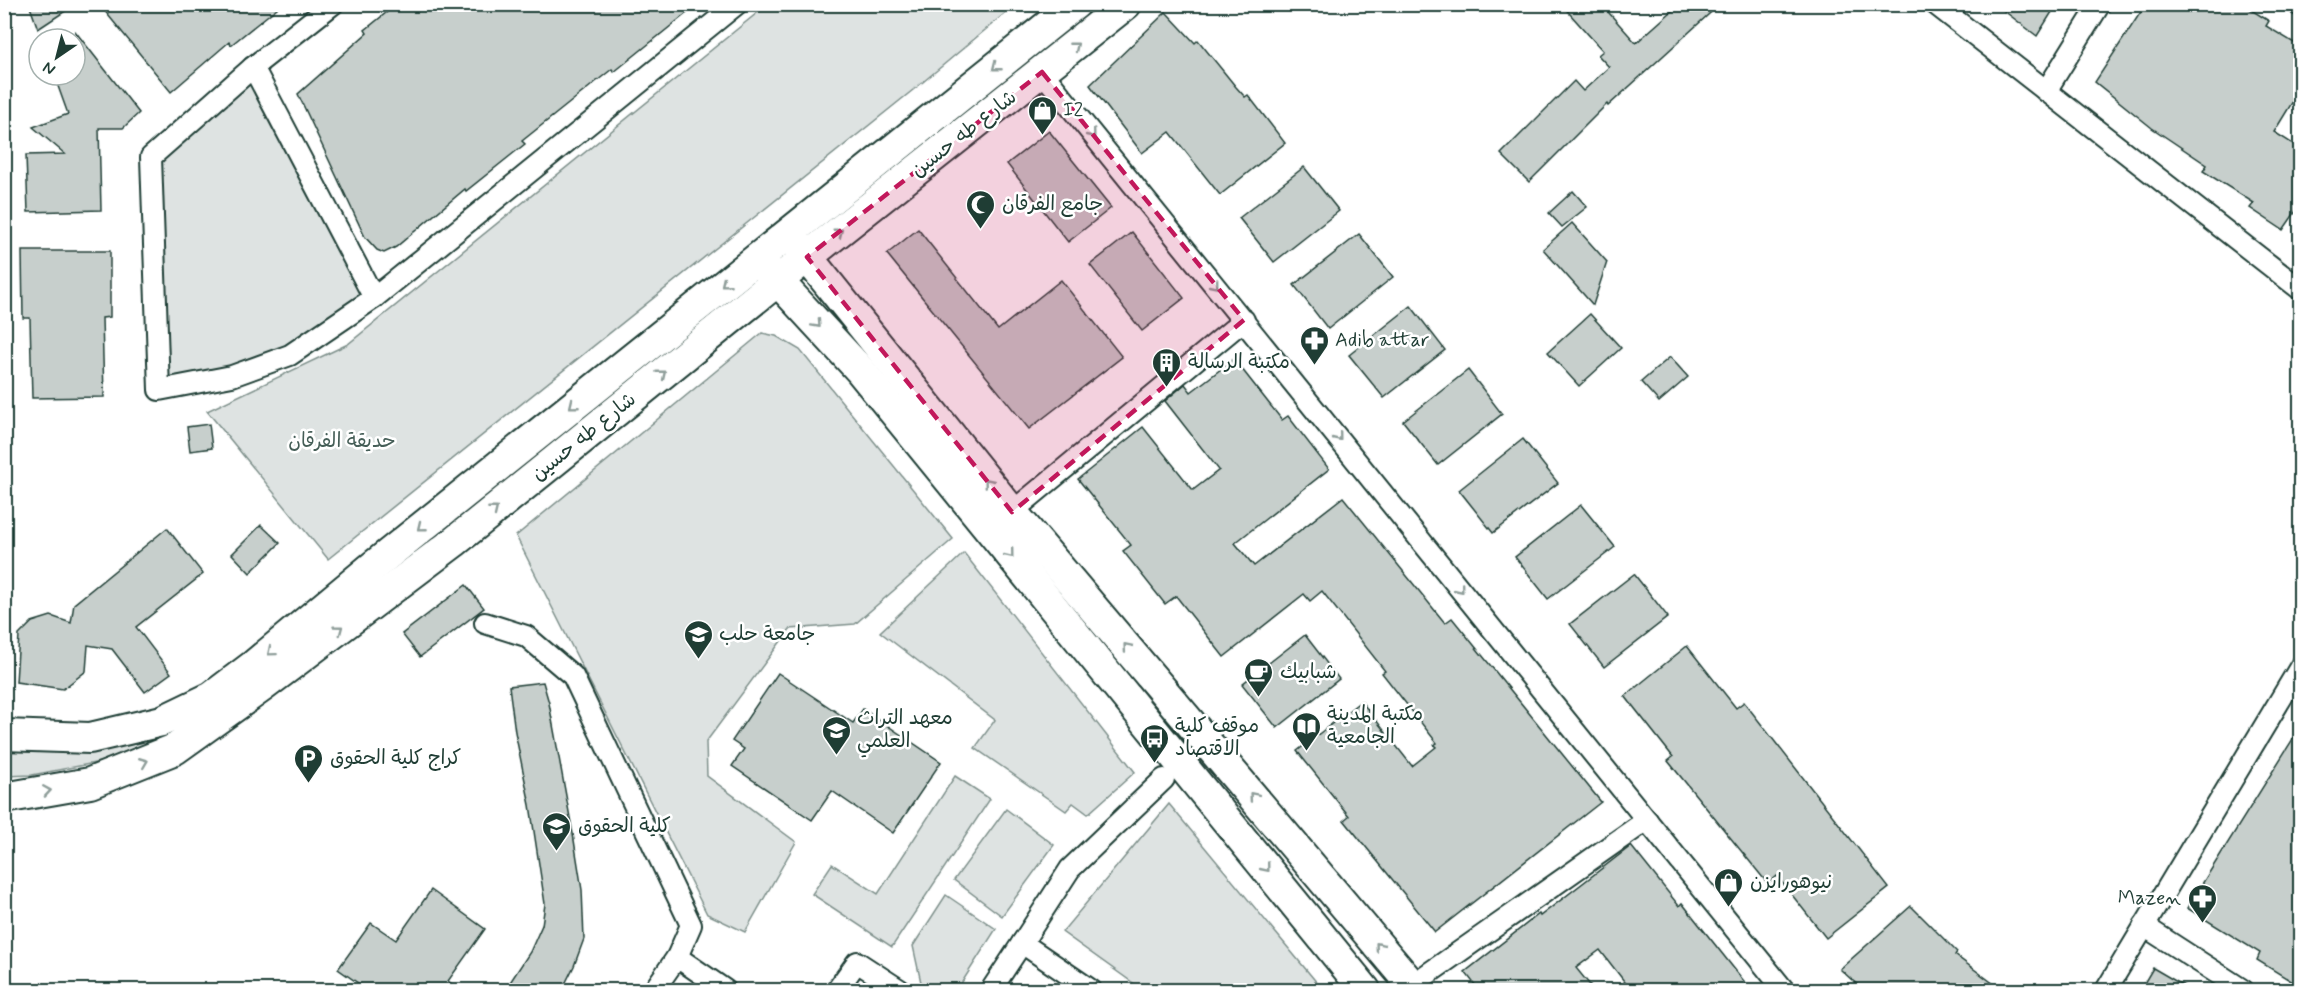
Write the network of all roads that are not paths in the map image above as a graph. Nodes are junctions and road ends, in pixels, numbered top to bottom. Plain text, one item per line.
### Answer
1 (333, 4) edge
2 (737, 4) edge
3 (1075, 4) edge
4 (1126, 4) edge
5 (1935, 4) edge
6 (2100, 4) edge
7 (253, 67) junction
8 (1042, 72) junction
9 (2046, 91) junction
10 (787, 233) junction
11 (807, 257) junction
12 (757, 258) junction
13 (777, 281) junction
14 (2301, 289) edge
15 (374, 298) junction
16 (1244, 320) junction
17 (1012, 512) junction
18 (484, 622) dead end
19 (2301, 667) edge
20 (2295, 688) edge
21 (13, 731) edge
22 (1164, 779) dead end
23 (4, 798) edge
24 (1647, 820) junction
25 (2144, 926) junction
26 (1022, 943) junction
27 (677, 957) junction
28 (1414, 988) edge
29 (654, 990) edge
30 (725, 990) edge
31 (837, 990) edge
32 (900, 990) edge
33 (991, 990) edge
34 (1091, 990) edge
35 (1365, 990) edge
36 (1784, 990) edge
37 (2106, 990) edge
38 (2243, 990) edge

1 - 7 street
2 - 15 street
3 -> 10 main road, شارع طه حسين
8 -> 4 main road, شارع طه حسين
5 - 9 street
6 - 9 street
7 - 15 street
7 - 15 street
11 -> 8 main road, شارع طه حسين
8 -> 16 street
9 - 14 street
10 - 11 main road
10 - 12 main road, شارع طه حسين
11 - 13 main road, شارع طه حسين
17 -> 11 main road
12 - 13 main road
12 -> 21 main road, شارع طه حسين
23 -> 13 main road, شارع طه حسين
13 -> 35 main road
16 - 17 street
16 -> 24 street
28 -> 17 main road
18 - 27 street
19 - 20 street
20 - 25 street
22 - 26 street
24 - 28 street
24 - 36 street
25 - 37 street
25 - 38 street
26 - 33 street
26 - 34 street
27 - 29 street
27 - 30 street
31 - 32 street

